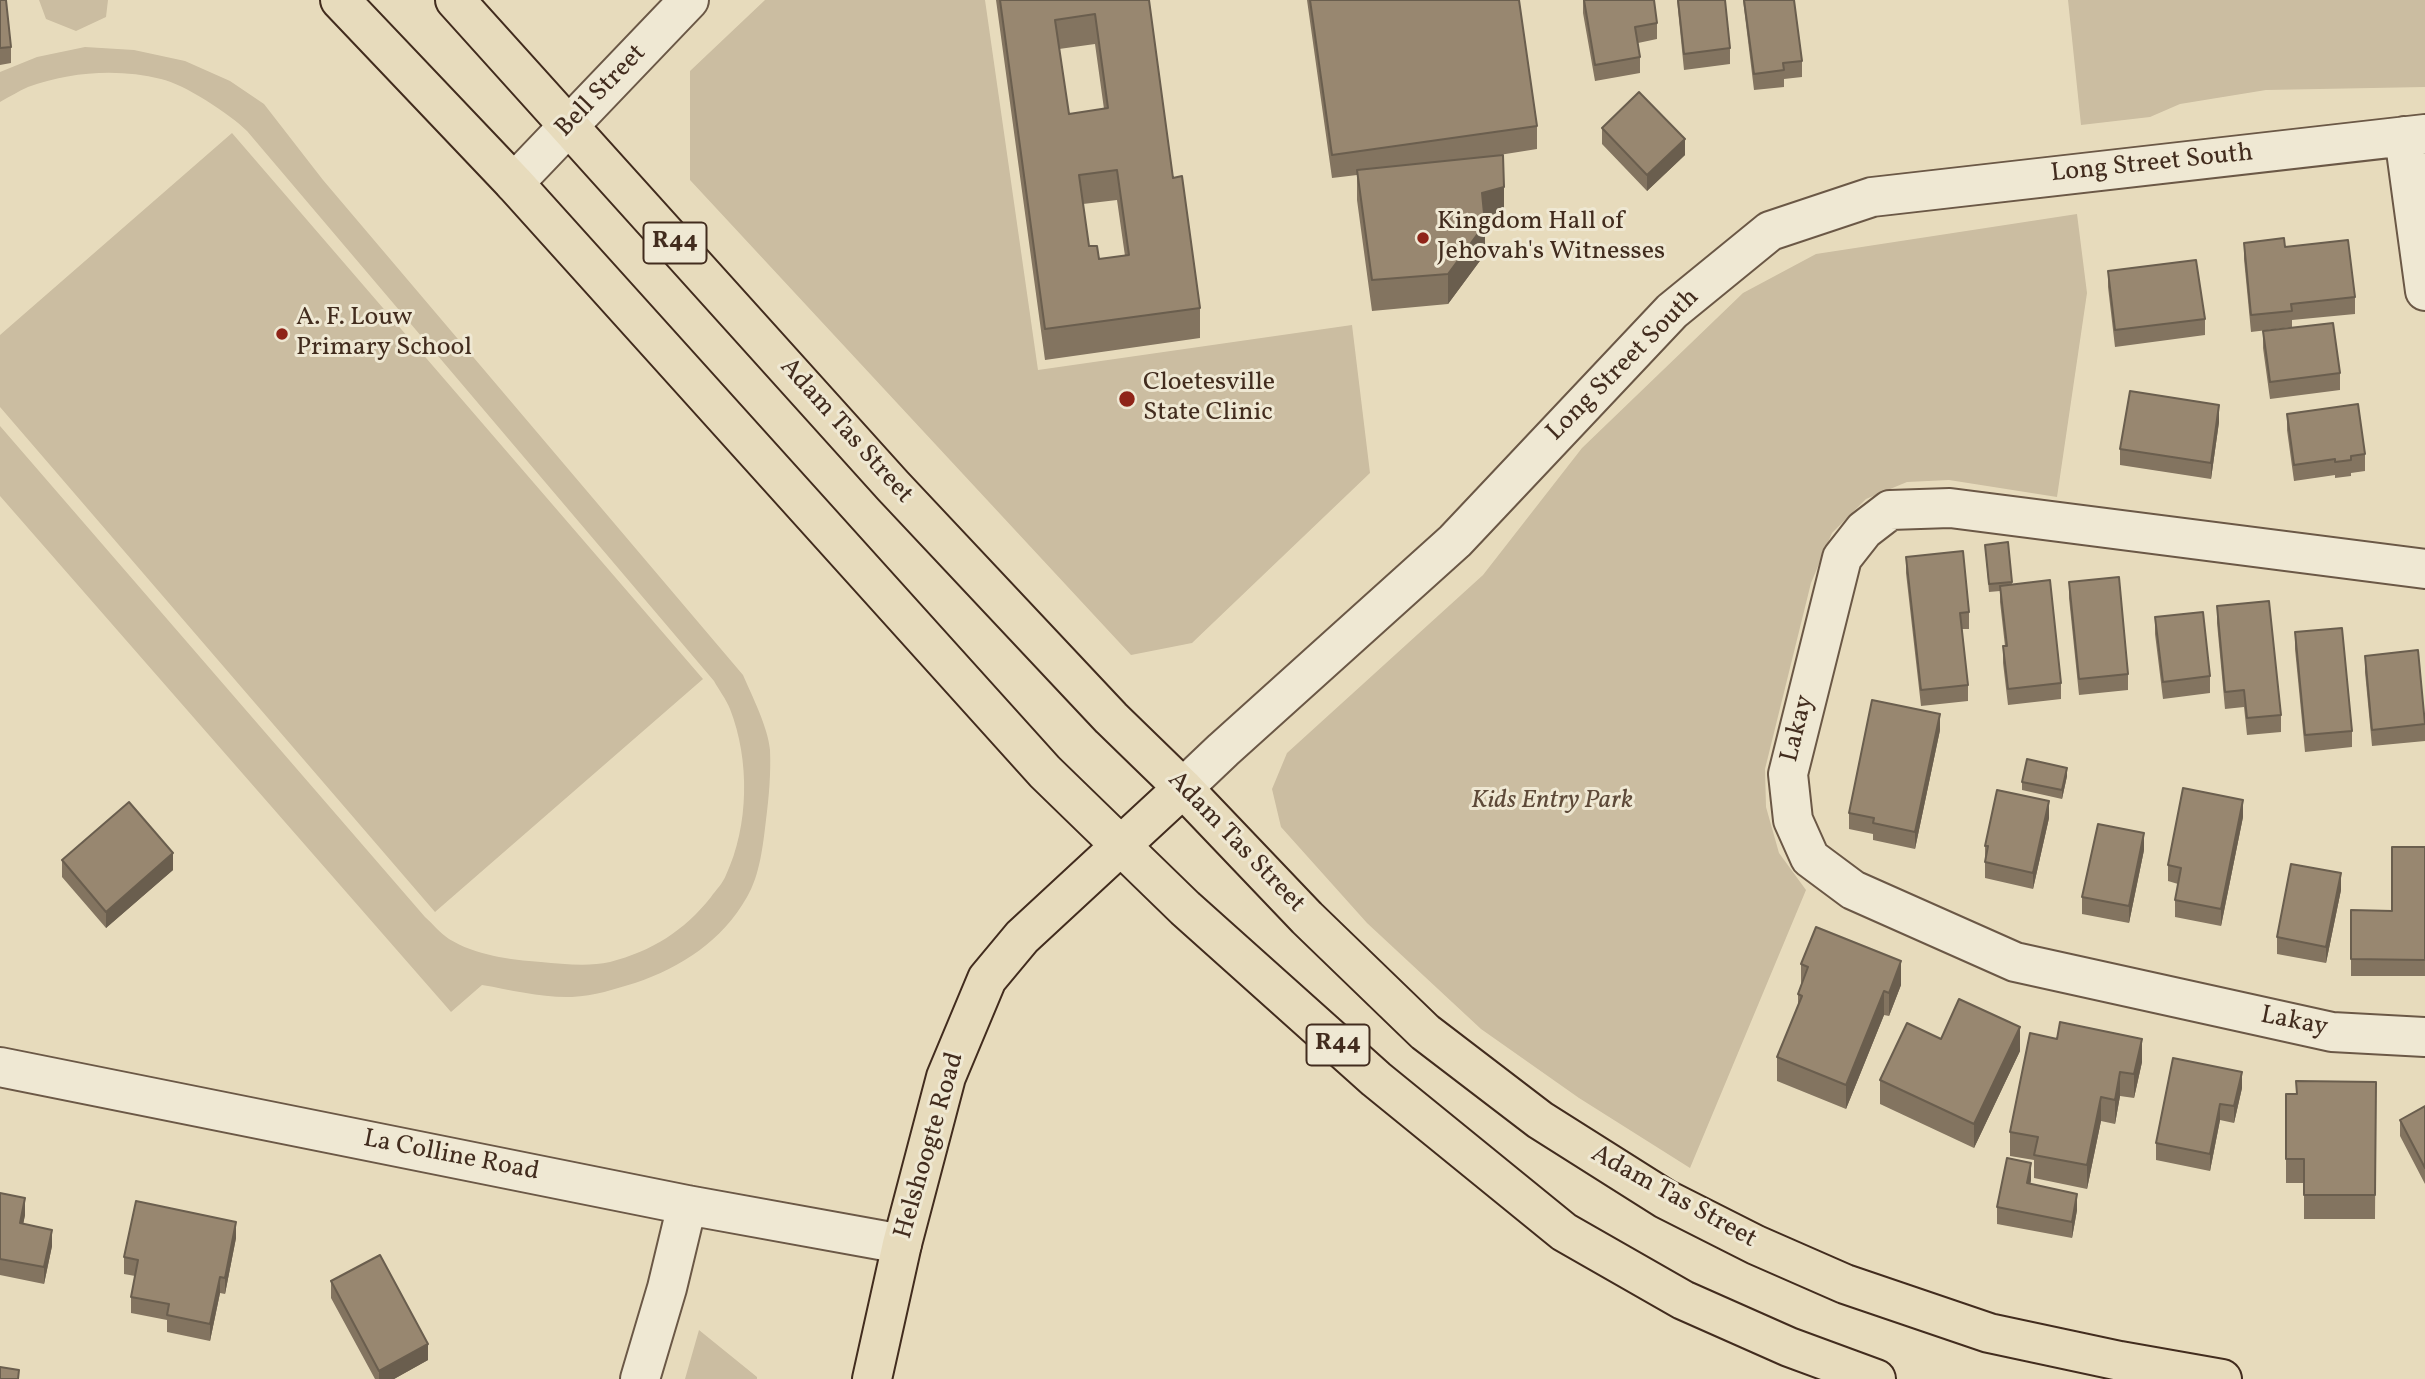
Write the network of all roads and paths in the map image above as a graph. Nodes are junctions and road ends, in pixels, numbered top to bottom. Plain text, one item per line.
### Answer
1 (340, 0) edge
2 (455, 0) edge
3 (689, 0) edge
4 (570, 126) junction
5 (2415, 135) edge
6 (514, 183) junction
7 (2425, 291) edge
8 (2425, 569) edge
9 (1183, 788) junction
10 (1123, 846) junction
11 (2425, 1037) edge
12 (0, 1067) edge
13 (687, 1205) junction
14 (902, 1244) junction
15 (640, 1379) edge
16 (872, 1379) edge
17 (1877, 1379) edge
18 (2222, 1379) edge

1 - 6 main road, R44
2 - 4 main road, Adam Tas Street / R44
3 - 4 street, Bell Street
4 - 6 street, Bell Street
4 - 9 main road, Adam Tas Street / R44
5 - 7 street
5 - 9 street, Long Street South
6 - 10 main road, R44
8 - 11 street, Lakay
9 - 10 main road, Helshoogte Road
9 - 18 main road, Adam Tas Street / R44
10 - 14 main road, Helshoogte Road
10 - 17 main road, R44
12 - 13 street, La Colline Road
13 - 14 street, La Colline Road
13 - 15 street
14 - 16 main road, Helshoogte Road

